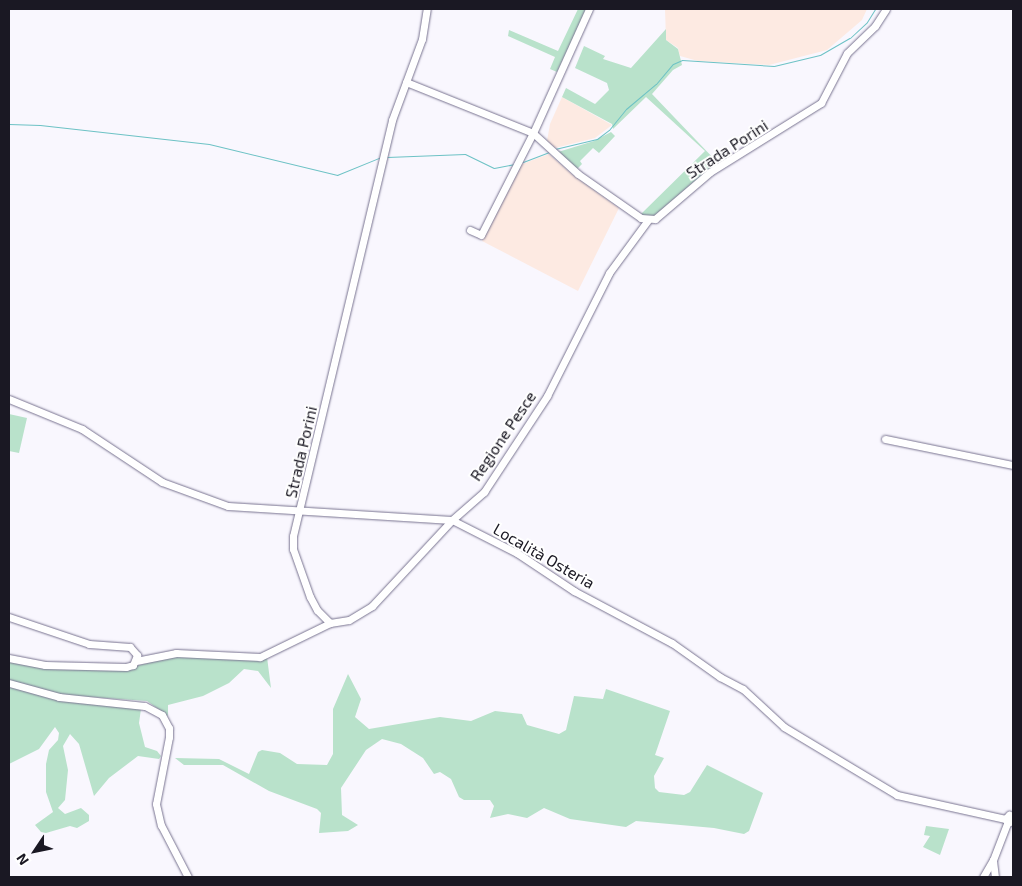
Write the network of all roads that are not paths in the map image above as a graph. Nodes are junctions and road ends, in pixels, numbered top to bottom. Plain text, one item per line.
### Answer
1 (427, 9) edge
2 (589, 9) edge
3 (886, 9) edge
4 (406, 82) junction
5 (533, 133) junction
6 (648, 220) junction
7 (470, 230) dead end
8 (9, 399) edge
9 (886, 439) dead end
10 (1013, 465) edge
11 (301, 510) junction
12 (452, 520) junction
13 (9, 617) edge
14 (330, 624) junction
15 (9, 658) edge
16 (136, 661) junction
17 (9, 683) edge
18 (1010, 818) edge
19 (993, 860) junction
20 (188, 877) edge
21 (983, 877) edge
22 (995, 877) edge

1 - 4 street, Strada Porini
2 - 5 street
3 - 6 street, Strada Porini
4 - 5 street
4 - 11 street, Strada Porini
5 - 6 street
5 - 7 street
6 - 12 street, Regione Pesce
8 - 11 street, Località Osteria
9 - 10 street
11 - 12 street, Località Osteria
11 - 14 street, Strada Porini
12 - 14 street, Regione Pesce
12 - 18 street, Località Osteria
13 - 16 street
14 - 16 street
15 - 16 street
17 - 20 street
18 - 19 street, Località Osteria
19 - 21 street, Località Osteria
19 - 22 street, Località Osteria

